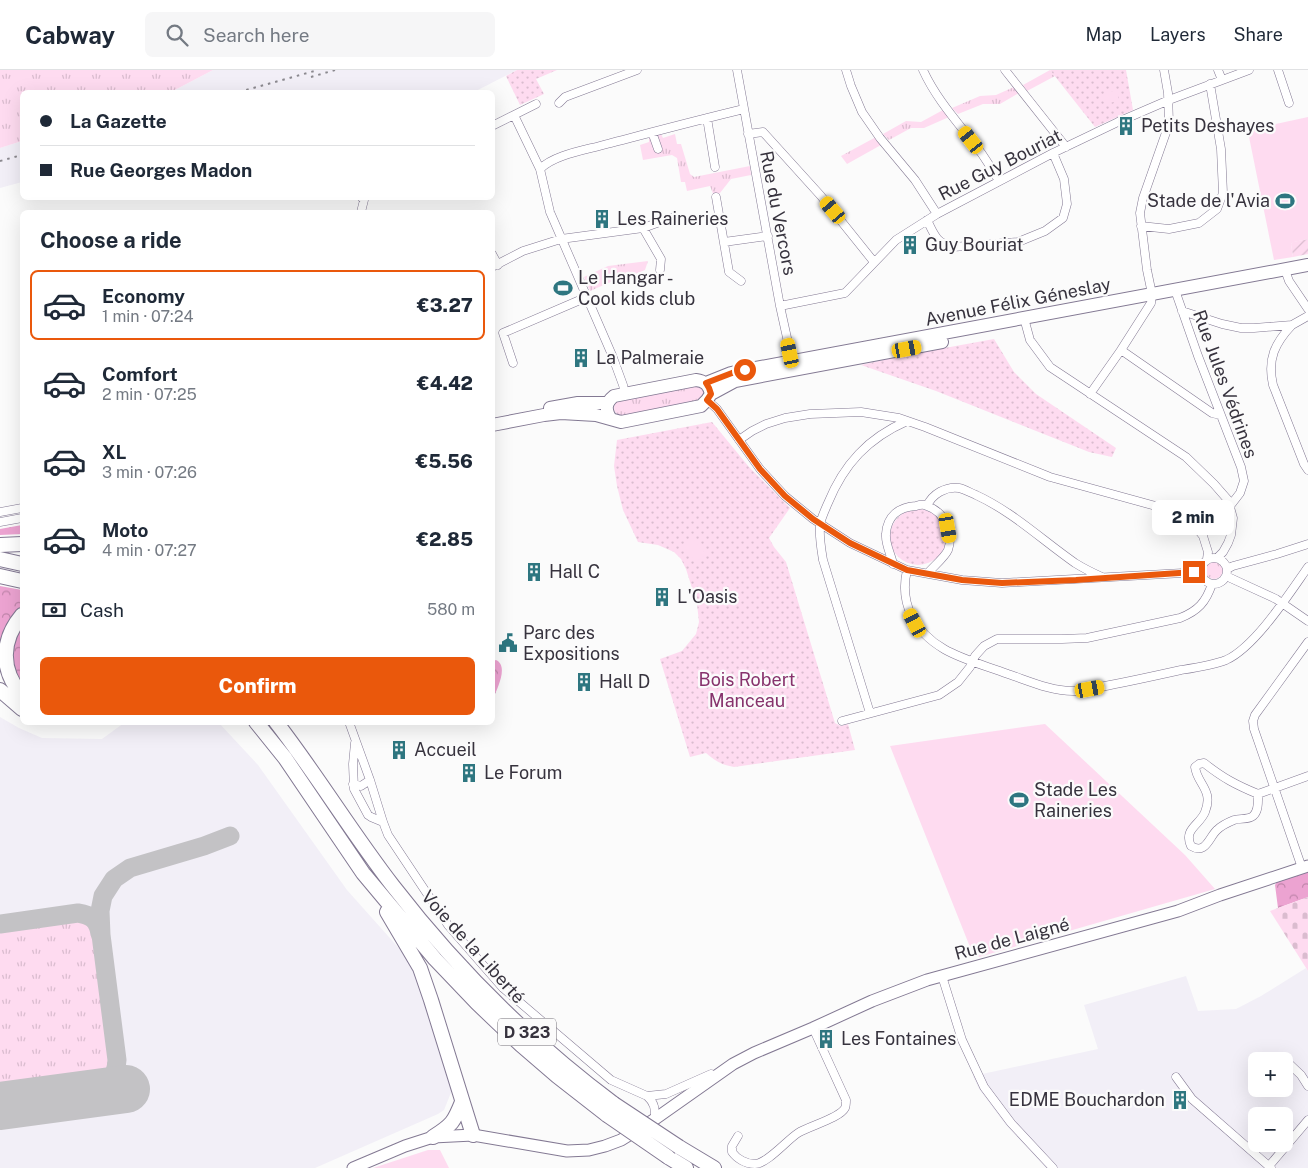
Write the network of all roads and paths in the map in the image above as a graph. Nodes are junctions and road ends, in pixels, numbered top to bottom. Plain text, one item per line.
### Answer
1 (637, 70) edge
2 (737, 70) edge
3 (846, 70) edge
4 (923, 70) edge
5 (1005, 70) edge
6 (1164, 70) edge
7 (1218, 70) edge
8 (1249, 70) edge
9 (1278, 70) edge
10 (1222, 80) junction
11 (1210, 84) junction
12 (1169, 100) junction
13 (559, 103) dead end
14 (1289, 103) dead end
15 (536, 104) dead end
16 (744, 109) junction
17 (514, 115) junction
18 (707, 118) junction
19 (495, 124) edge
20 (652, 132) junction
21 (748, 134) junction
22 (1066, 147) junction
23 (658, 149) dead end
24 (1053, 153) junction
25 (715, 167) dead end
26 (540, 169) junction
27 (999, 181) junction
28 (716, 197) dead end
29 (937, 214) junction
30 (674, 217) dead end
31 (927, 220) junction
32 (1141, 226) junction
33 (643, 228) junction
34 (768, 236) junction
35 (561, 239) junction
36 (724, 242) junction
37 (874, 262) junction
38 (1308, 265) edge
39 (495, 266) edge
40 (660, 270) dead end
41 (1286, 274) junction
42 (1308, 274) edge
43 (741, 281) dead end
44 (1176, 294) junction
45 (587, 297) junction
46 (1152, 299) junction
47 (780, 306) junction
48 (1308, 309) edge
49 (1182, 311) junction
50 (1308, 316) edge
51 (1025, 322) junction
52 (1292, 325) junction
53 (1122, 350) junction
54 (513, 362) dead end
55 (793, 366) junction
56 (708, 392) junction
57 (625, 393) junction
58 (1090, 394) junction
59 (607, 403) junction
60 (1220, 415) junction
61 (495, 417) edge
62 (611, 419) junction
63 (907, 421) junction
64 (495, 423) edge
65 (739, 440) junction
66 (1308, 470) edge
67 (927, 506) junction
68 (1230, 506) junction
69 (20, 508) edge
70 (0, 512) edge
71 (20, 518) edge
72 (0, 522) edge
73 (820, 524) junction
74 (20, 544) edge
75 (1308, 544) edge
76 (0, 545) edge
77 (1217, 558) junction
78 (0, 559) edge
79 (1208, 559) junction
80 (20, 564) edge
81 (893, 564) junction
82 (1308, 567) edge
83 (907, 570) junction
84 (1201, 572) junction
85 (1226, 572) junction
86 (928, 573) junction
87 (0, 576) edge
88 (1103, 578) junction
89 (20, 580) edge
90 (1212, 584) junction
91 (1282, 603) junction
92 (20, 618) edge
93 (1308, 621) edge
94 (1308, 642) edge
95 (972, 661) junction
96 (0, 690) edge
97 (20, 692) edge
98 (20, 707) edge
99 (870, 713) junction
100 (842, 721) dead end
101 (258, 725) edge
102 (278, 725) edge
103 (285, 725) edge
104 (350, 725) edge
105 (355, 740) junction
106 (1308, 776) edge
107 (370, 780) junction
108 (353, 784) junction
109 (323, 786) junction
110 (1275, 788) junction
111 (1258, 794) junction
112 (383, 822) junction
113 (1305, 867) edge
114 (363, 873) junction
115 (942, 976) junction
116 (813, 1028) junction
117 (733, 1064) junction
118 (1293, 1067) edge
119 (1176, 1077) dead end
120 (1308, 1086) edge
121 (647, 1096) junction
122 (462, 1102) junction
123 (611, 1109) junction
124 (655, 1119) junction
125 (1308, 1120) edge
126 (473, 1135) junction
127 (738, 1136) dead end
128 (433, 1137) junction
129 (1270, 1167) edge
130 (353, 1168) edge
131 (686, 1168) edge
132 (714, 1168) edge
133 (1053, 1168) edge

1 - 13 street
2 - 16 street, Rue du Vercors
3 - 29 street
4 - 27 street
5 - 22 street
6 - 12 street
7 - 10 street
8 - 10 street, Rue Guy Bouriat
9 - 14 street
10 - 11 street, Rue Guy Bouriat
11 - 12 street, Rue Guy Bouriat
11 - 32 street
12 - 22 street, Rue Guy Bouriat
12 - 32 street
15 - 17 street
16 - 18 street
16 - 21 street, Rue du Vercors
17 - 19 street
17 - 26 street
18 - 20 street
18 - 25 street
20 - 23 street
20 - 26 street
21 - 34 street, Rue du Vercors
21 - 37 street
22 - 24 street, Rue Guy Bouriat
24 - 27 street, Rue Guy Bouriat
24 - 31 street
26 - 35 street
27 - 29 street, Rue Guy Bouriat
28 - 36 street
29 - 31 street, Rue Guy Bouriat
30 - 33 street
31 - 37 street, Rue Guy Bouriat
32 - 46 street
33 - 35 street
33 - 40 street
34 - 36 street
34 - 47 street, Rue du Vercors
35 - 39 street
35 - 45 street
36 - 43 street
37 - 47 street, Rue Guy Bouriat
38 - 41 main road, Avenue Félix Géneslay
41 - 42 main road, Avenue Félix Géneslay
41 - 44 main road, Avenue Félix Géneslay
41 - 48 street
44 - 46 main road, Avenue Félix Géneslay
44 - 49 street, Rue Jules Védrines
45 - 54 street
45 - 57 street
46 - 51 main road, Avenue Félix Géneslay
46 - 53 street
47 - 55 street, Rue du Vercors
49 - 52 street
49 - 60 street, Rue Jules Védrines
50 - 52 street
51 - 55 main road, Avenue Félix Géneslay
51 - 58 street
52 - 66 street
53 - 58 street
53 - 60 street
55 - 56 main road, Avenue Félix Géneslay
56 - 57 main road
56 - 62 main road, Avenue Félix Géneslay
56 - 65 street
57 - 59 main road
58 - 68 street
59 - 61 main road
59 - 62 main road
60 - 68 street, Rue Jules Védrines
62 - 64 main road
63 - 65 street
63 - 73 street
63 - 79 street
65 - 73 street
67 - 81 street
67 - 86 street
67 - 88 street
68 - 77 street
69 - 70 street
71 - 72 street
73 - 81 street
73 - 99 street
74 - 76 highway
75 - 85 street
77 - 79 street
77 - 85 street
78 - 80 highway
79 - 84 street
81 - 83 street
82 - 91 street
83 - 86 street
83 - 95 street
84 - 88 street
84 - 90 street
85 - 90 street
85 - 91 street
86 - 88 street
87 - 89 highway
90 - 95 street
91 - 93 street
91 - 95 street
92 - 97 highway
94 - 110 street
95 - 99 street
96 - 98 highway
99 - 100 street
101 - 114 highway, Voie de la Liberté / D 323
102 - 109 highway, Voie de la Liberté / D 323
103 - 109 highway
104 - 105 street
105 - 107 street
105 - 108 street
106 - 110 street
107 - 108 street
107 - 112 street
108 - 112 street
109 - 123 highway, Voie de la Liberté / D 323
110 - 111 street
110 - 113 street
111 - 111 street
112 - 121 street
113 - 115 street, Rue de Laigné
114 - 122 highway
114 - 123 highway, Voie de la Liberté / D 323
115 - 116 street, Rue de Laigné
115 - 133 street
116 - 117 street, Rue de Laigné
116 - 127 street
117 - 121 street
117 - 124 street, Rue de Laigné
118 - 120 street
119 - 129 street
121 - 124 street
122 - 126 highway
122 - 128 highway
123 - 131 highway, Voie de la Liberté / D 323, bridge
123 - 132 highway, Voie de la Liberté / D 323, bridge
124 - 126 street, Rue de Laigné
125 - 129 street
126 - 128 street, Rue de Laigné
128 - 130 street, Rue de Laigné

